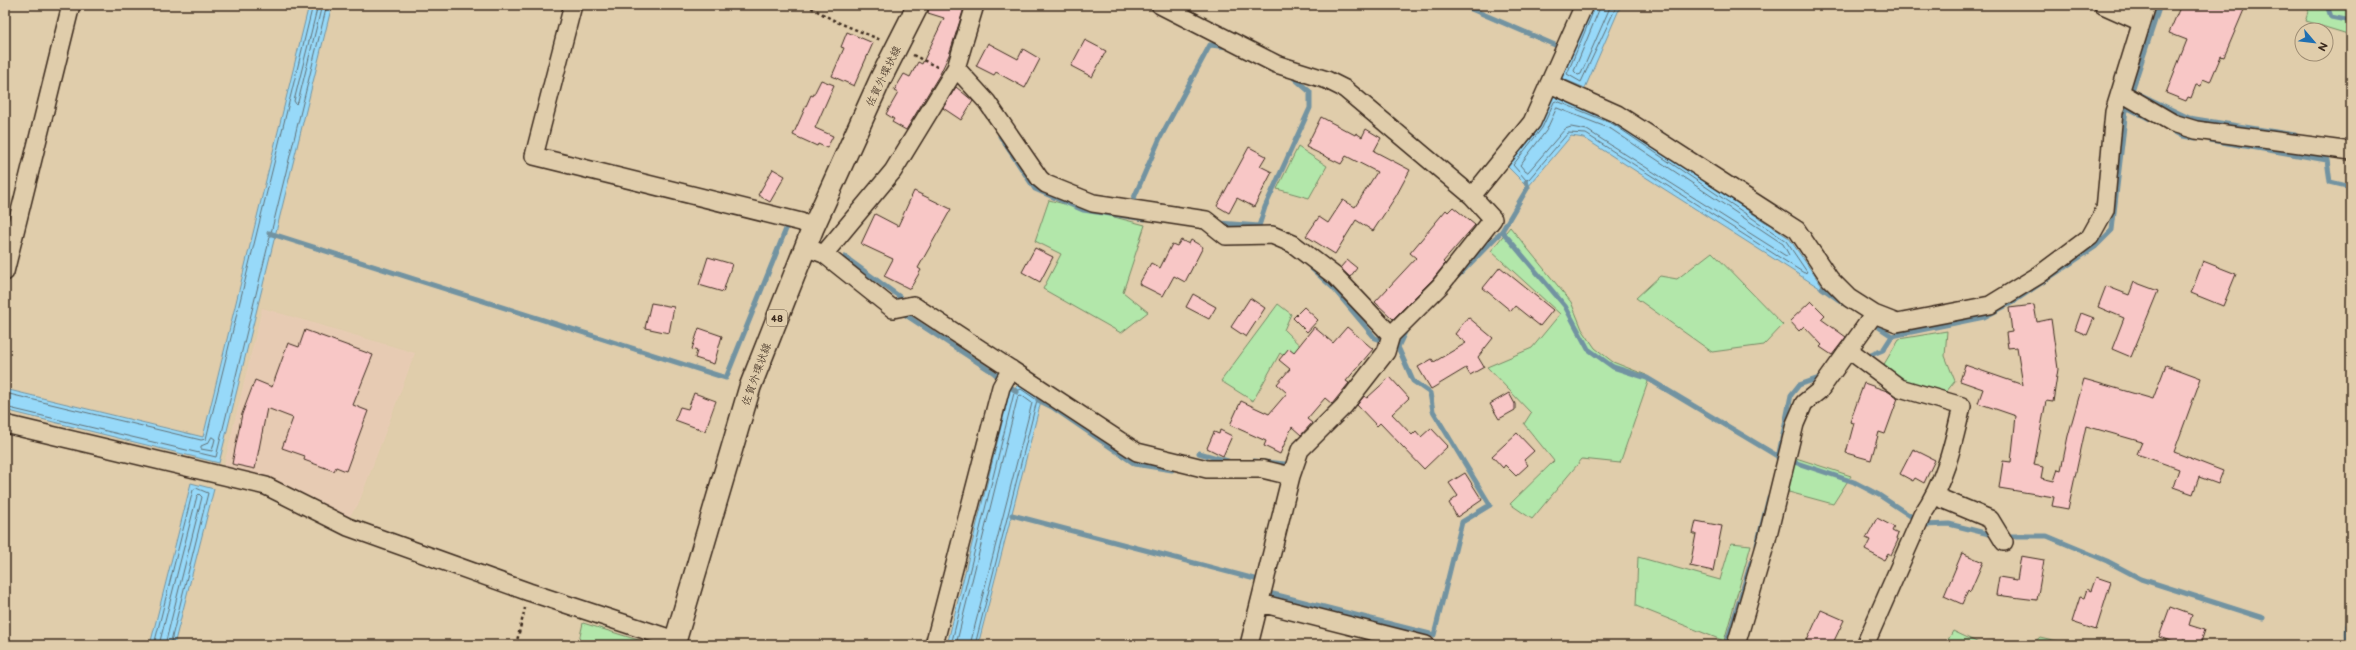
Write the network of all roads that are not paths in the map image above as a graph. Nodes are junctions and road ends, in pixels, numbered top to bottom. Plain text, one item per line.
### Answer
1 (70, 5) edge
2 (573, 5) edge
3 (918, 5) edge
4 (975, 5) edge
5 (1160, 5) edge
6 (1584, 5) edge
7 (2103, 5) edge
8 (2147, 5) edge
9 (2141, 22) junction
10 (956, 68) junction
11 (1563, 90) junction
12 (2120, 92) junction
13 (2351, 151) edge
14 (1472, 196) junction
15 (812, 228) junction
16 (805, 247) junction
17 (824, 254) junction
18 (5, 272) edge
19 (1870, 320) junction
20 (1391, 335) junction
21 (1858, 356) junction
22 (1011, 369) junction
23 (5, 424) edge
24 (1291, 476) junction
25 (1935, 496) junction
26 (2000, 537) dead end
27 (1260, 603) junction
28 (674, 643) edge
29 (934, 645) edge
30 (1249, 645) edge
31 (1426, 645) edge
32 (1736, 645) edge
33 (1865, 645) edge

1 - 18 street
2 - 15 street
3 - 15 main road, 佐賀外環状線 / 48
4 - 10 street
5 - 14 street
6 - 11 street
7 - 9 street
8 - 9 street
9 - 12 street
10 - 17 street
10 - 20 street
11 - 14 street
11 - 19 street
12 - 13 street
12 - 19 street
14 - 20 street
15 - 16 main road, 佐賀外環状線 / 48
16 - 17 street
16 - 28 main road, 佐賀外環状線 / 48
17 - 22 street
19 - 21 street
20 - 24 street
21 - 25 street
21 - 32 street
22 - 24 street
22 - 29 street
23 - 28 street
24 - 27 street
25 - 26 street
25 - 33 street
27 - 30 street
27 - 31 street

